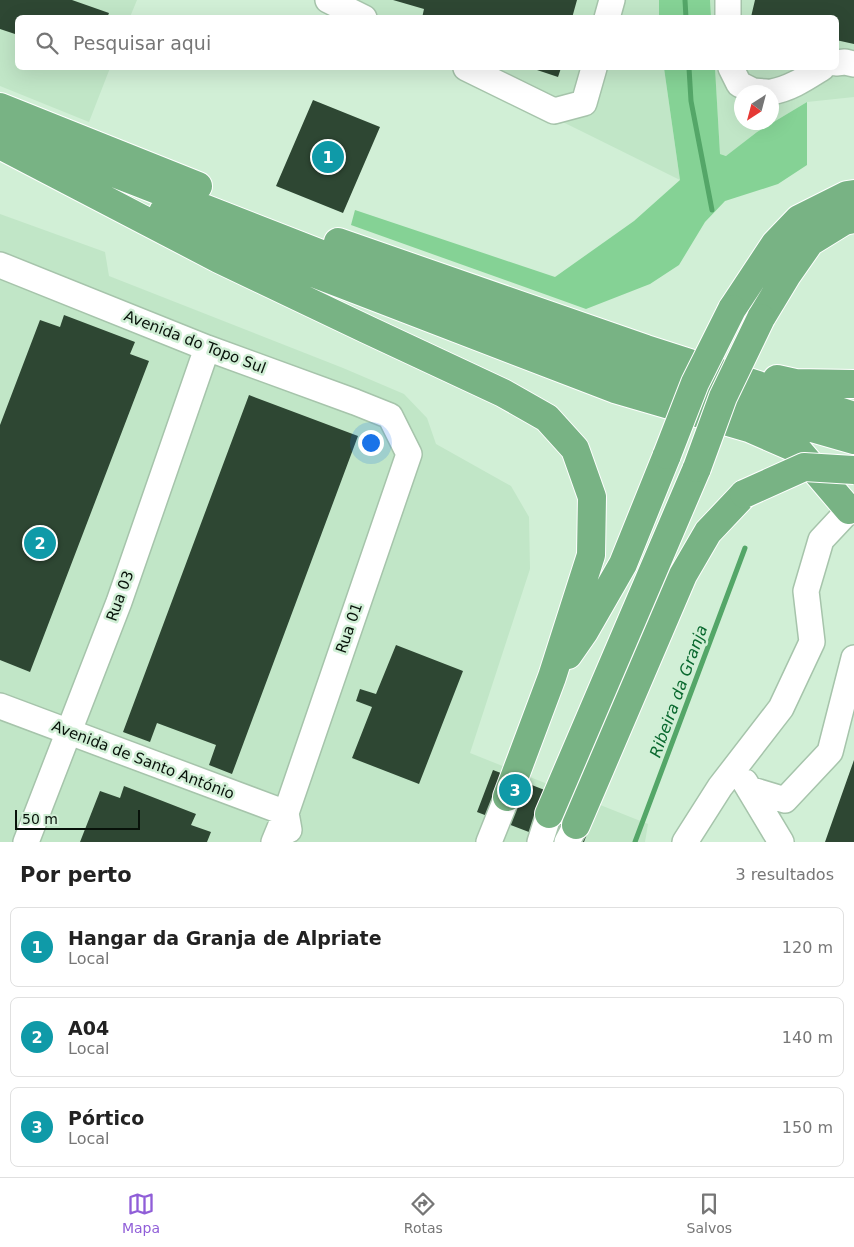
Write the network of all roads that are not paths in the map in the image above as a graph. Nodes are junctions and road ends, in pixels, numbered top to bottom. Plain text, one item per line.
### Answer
1 (328, 0) edge
2 (612, 0) edge
3 (728, 0) edge
4 (358, 15) edge
5 (608, 15) edge
6 (728, 15) edge
7 (839, 63) edge
8 (854, 64) edge
9 (470, 70) edge
10 (593, 70) edge
11 (732, 70) edge
12 (819, 70) edge
13 (741, 85) edge
14 (779, 91) edge
15 (0, 106) edge
16 (0, 129) edge
17 (0, 145) edge
18 (854, 194) edge
19 (854, 219) edge
20 (0, 265) edge
21 (207, 348) junction
22 (646, 349) junction
23 (854, 384) edge
24 (390, 416) joint
25 (854, 416) edge
26 (854, 440) edge
27 (854, 470) edge
28 (851, 511) edge
29 (854, 658) edge
30 (552, 676) junction
31 (0, 706) edge
32 (69, 732) junction
33 (736, 767) junction
34 (749, 789) dead end
35 (507, 797) joint
36 (286, 814) junction
37 (549, 814) joint
38 (572, 833) edge
39 (26, 842) edge
40 (274, 842) edge
41 (291, 842) edge
42 (489, 842) edge
43 (540, 842) edge
44 (685, 842) edge
45 (781, 842) edge

1 - 4 street
2 - 5 street
3 - 6 street
7 - 8 street
9 - 10 street
11 - 13 street
12 - 14 street
15 - 22 highway
16 - 26 highway
17 - 28 highway
17 - 30 highway
18 - 30 highway, bridge
19 - 37 highway, bridge
20 - 21 street, Avenida do Topo Sul
21 - 24 street, Avenida do Topo Sul
21 - 32 street, Rua 03
22 - 23 highway
22 - 25 highway
24 - 36 street, Rua 01
27 - 38 highway, bridge
28 - 33 street
29 - 34 street
30 - 35 highway
31 - 32 street, Avenida de Santo António
32 - 36 street, Avenida de Santo António
32 - 39 street, Rua 03
33 - 44 street
33 - 45 street
35 - 42 street
36 - 40 street, Rua 01
36 - 41 street
37 - 43 street

